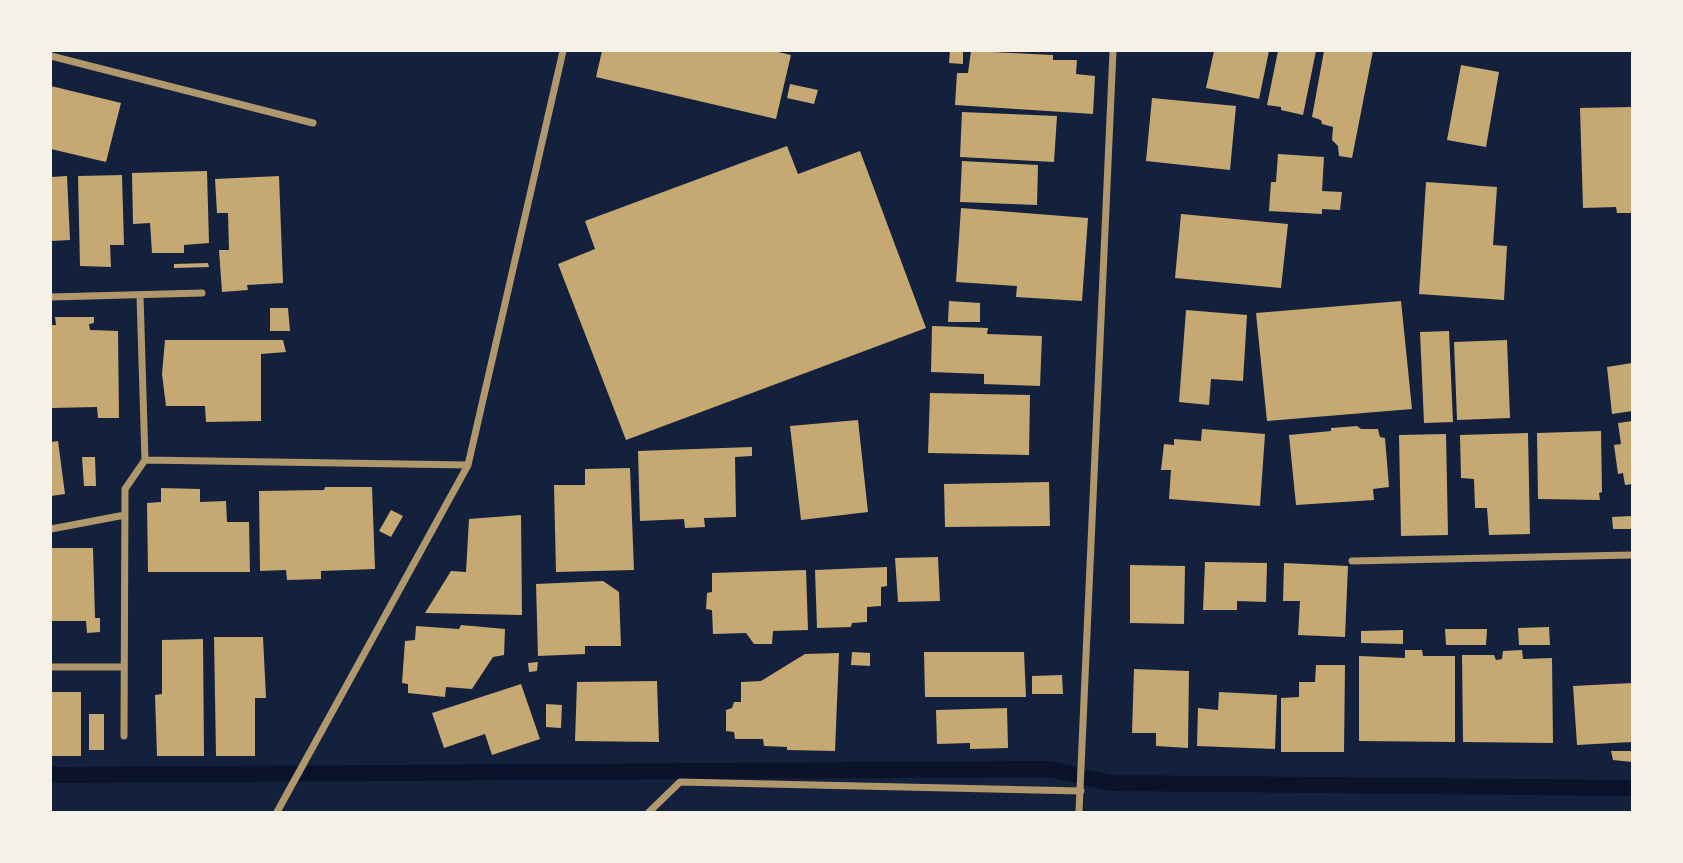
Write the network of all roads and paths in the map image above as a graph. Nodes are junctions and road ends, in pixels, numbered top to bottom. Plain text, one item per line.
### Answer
1 (563, 51) edge
2 (1113, 51) edge
3 (51, 56) edge
4 (313, 123) dead end
5 (202, 293) dead end
6 (140, 295) junction
7 (51, 297) edge
8 (145, 460) junction
9 (468, 465) junction
10 (125, 515) junction
11 (51, 529) edge
12 (1632, 555) edge
13 (1352, 561) dead end
14 (51, 667) edge
15 (124, 667) junction
16 (124, 736) dead end
17 (1081, 791) junction
18 (277, 812) edge
19 (649, 812) edge
20 (1080, 812) edge

1 - 9 street
2 - 17 street
3 - 4 street
5 - 6 street
6 - 7 street
6 - 8 street
8 - 9 street
8 - 10 street
9 - 18 street
10 - 11 street
10 - 15 street
12 - 13 street
14 - 15 street
15 - 16 street
17 - 19 street
17 - 20 street

